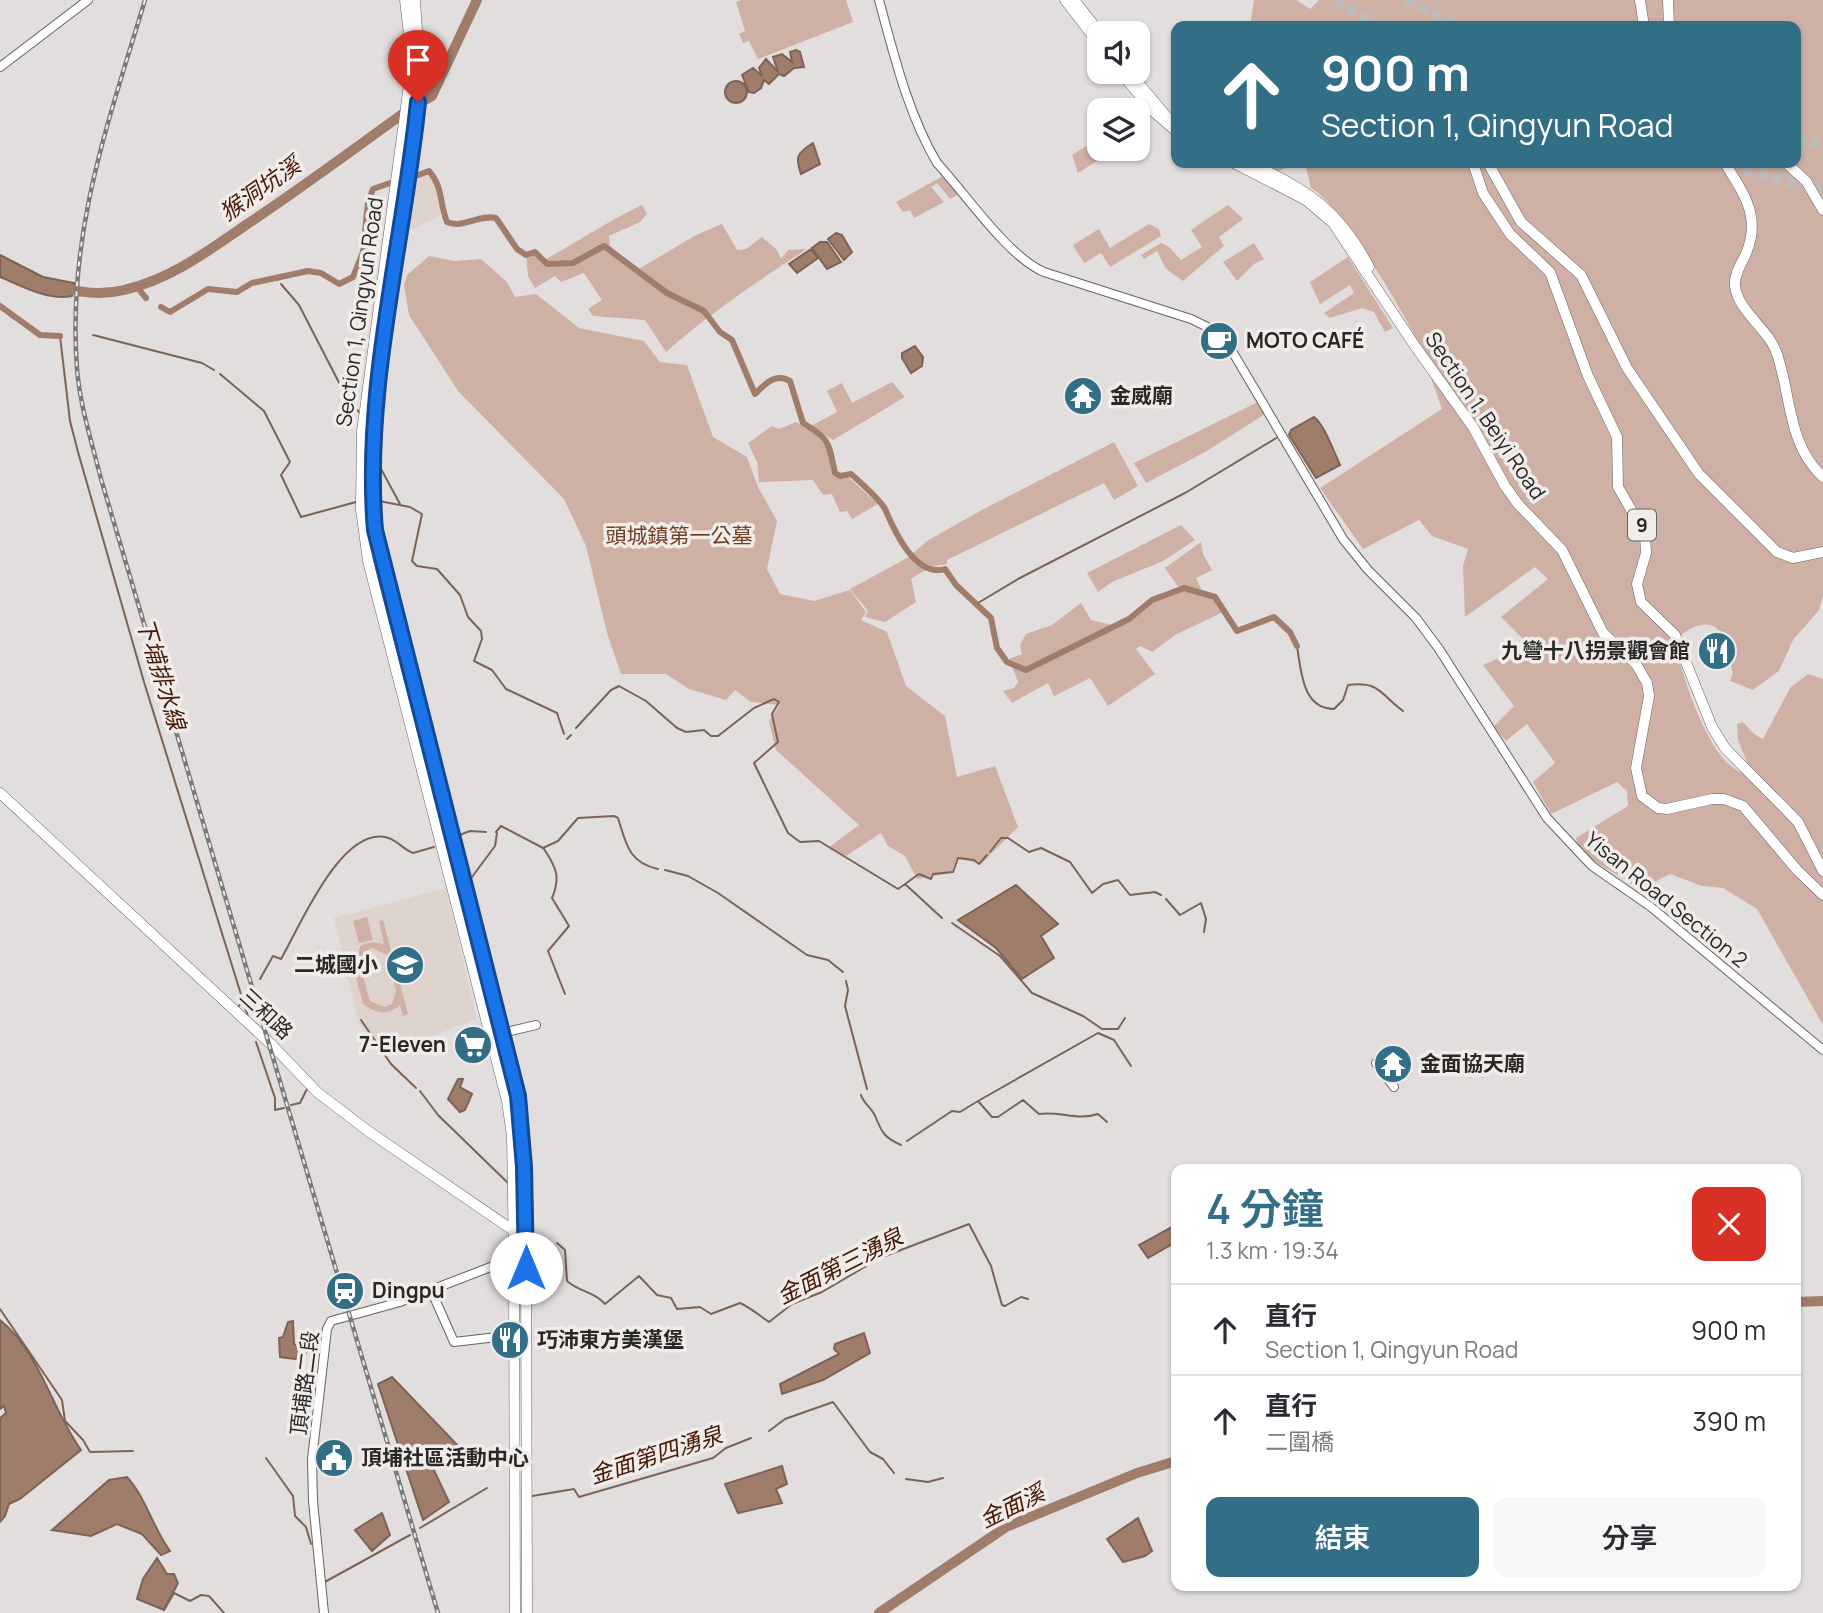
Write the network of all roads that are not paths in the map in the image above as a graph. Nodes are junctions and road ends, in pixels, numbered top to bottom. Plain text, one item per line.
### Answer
1 (88, 0) edge
2 (405, 0) edge
3 (415, 0) edge
4 (879, 0) edge
5 (1065, 0) edge
6 (1074, 0) edge
7 (1640, 0) edge
8 (1668, 0) edge
9 (1091, 21) edge
10 (1643, 21) edge
11 (1669, 21) edge
12 (1087, 28) edge
13 (0, 67) edge
14 (1130, 84) edge
15 (1140, 84) edge
16 (1171, 118) edge
17 (1171, 127) edge
18 (1243, 168) edge
19 (1260, 168) edge
20 (1475, 168) edge
21 (1491, 168) edge
22 (1728, 168) edge
23 (1792, 168) edge
24 (1823, 210) edge
25 (1383, 300) junction
26 (1823, 477) edge
27 (1823, 552) edge
28 (0, 793) edge
29 (1823, 871) edge
30 (1823, 895) edge
31 (475, 965) junction
32 (536, 1025) dead end
33 (502, 1033) junction
34 (1823, 1050) edge
35 (1376, 1063) dead end
36 (1394, 1087) dead end
37 (513, 1230) junction
38 (526, 1239) junction
39 (526, 1253) junction
40 (514, 1258) junction
41 (431, 1290) junction
42 (514, 1335) junction
43 (324, 1613) edge
44 (515, 1613) edge
45 (527, 1613) edge

1 - 13 street
2 - 31 main road, Section 1, Qingyun Road
3 - 31 main road, Section 1, Qingyun Road
4 - 34 street, Yisan Road Section 2
5 - 12 main road
6 - 9 main road
7 - 10 main road
8 - 11 main road
14 - 17 main road
15 - 16 main road
18 - 25 main road, Section 1, Beiyi Road
19 - 25 main road, Section 1, Beiyi Road
20 - 29 main road, 9
21 - 27 main road
22 - 26 main road
23 - 24 main road
25 - 30 main road, Section 1, Beiyi Road
28 - 37 main road, 三和路
31 - 33 main road
31 - 37 main road
32 - 33 street
33 - 38 main road
35 - 36 street
37 - 38 main road, 三和路
37 - 40 main road
38 - 39 main road
39 - 40 street, 頂埔路二段
39 - 45 main road
40 - 41 street, 頂埔路二段
40 - 42 main road
41 - 42 street
41 - 43 street, 頂埔路二段
42 - 44 main road

